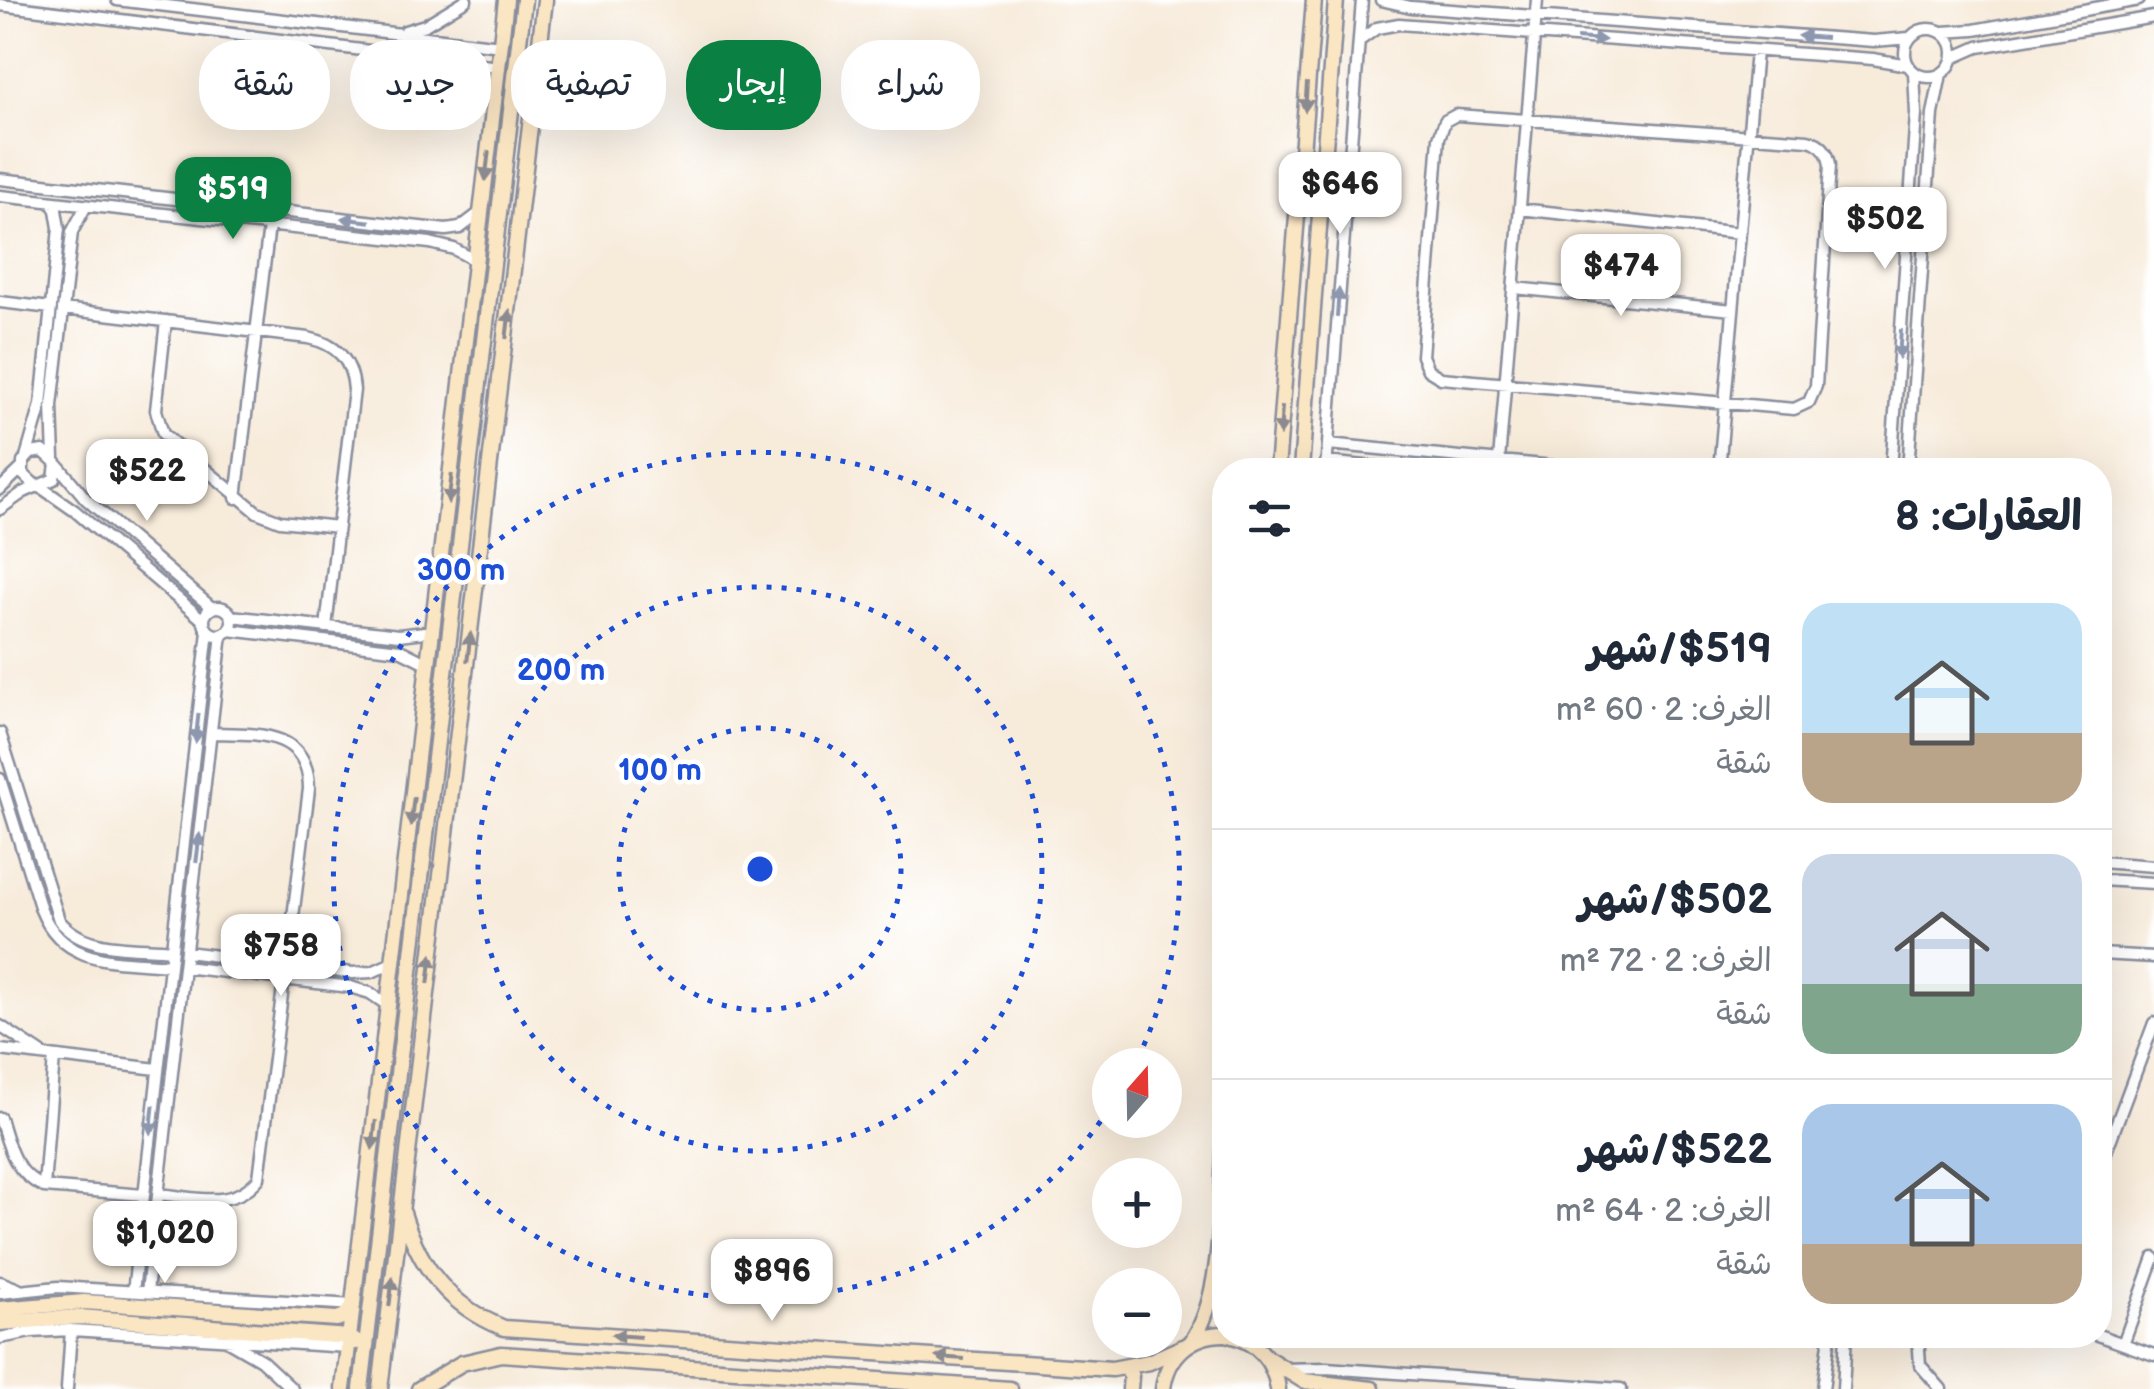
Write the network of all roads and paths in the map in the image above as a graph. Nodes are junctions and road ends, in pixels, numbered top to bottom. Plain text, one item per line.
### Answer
1 (117, 0) edge
2 (466, 0) edge
3 (506, 0) edge
4 (524, 0) edge
5 (546, 0) edge
6 (1314, 0) edge
7 (1336, 0) edge
8 (1362, 0) edge
9 (1381, 0) edge
10 (1537, 0) edge
11 (2102, 0) edge
12 (2140, 0) edge
13 (127, 1) edge
14 (0, 5) edge
15 (2085, 10) junction
16 (1536, 15) junction
17 (2154, 17) edge
18 (1943, 32) junction
19 (399, 33) junction
20 (1534, 34) junction
21 (1909, 38) junction
22 (445, 40) edge
23 (519, 40) edge
24 (1359, 40) junction
25 (491, 45) edge
26 (501, 46) junction
27 (511, 47) edge
28 (350, 49) edge
29 (1756, 51) junction
30 (1953, 58) junction
31 (491, 66) edge
32 (499, 67) junction
33 (1911, 68) junction
34 (1941, 74) junction
35 (511, 90) edge
36 (1528, 118) junction
37 (1748, 136) junction
38 (0, 178) edge
39 (0, 196) edge
40 (51, 202) junction
41 (86, 206) junction
42 (1520, 209) junction
43 (482, 211) junction
44 (268, 226) junction
45 (1740, 233) junction
46 (486, 240) junction
47 (476, 261) junction
48 (1514, 288) junction
49 (0, 302) edge
50 (51, 308) junction
51 (64, 309) junction
52 (1733, 310) junction
53 (166, 321) junction
54 (256, 332) junction
55 (1506, 382) junction
56 (1725, 403) junction
57 (1328, 444) junction
58 (1278, 458) edge
59 (1302, 458) edge
60 (1327, 458) edge
61 (1469, 458) edge
62 (1499, 458) edge
63 (1720, 458) edge
64 (1892, 458) edge
65 (1909, 458) edge
66 (55, 460) junction
67 (24, 462) junction
68 (38, 486) junction
69 (0, 489) edge
70 (236, 498) junction
71 (0, 509) edge
72 (338, 527) junction
73 (212, 608) junction
74 (231, 616) junction
75 (206, 626) junction
76 (326, 627) junction
77 (433, 631) junction
78 (226, 632) junction
79 (430, 664) junction
80 (0, 733) edge
81 (211, 733) junction
82 (0, 779) edge
83 (2112, 863) edge
84 (2154, 866) edge
85 (2112, 881) edge
86 (2154, 883) edge
87 (172, 950) junction
88 (186, 952) junction
89 (2112, 955) edge
90 (2154, 957) edge
91 (395, 962) junction
92 (170, 965) junction
93 (287, 965) junction
94 (184, 966) junction
95 (352, 973) junction
96 (284, 979) junction
97 (350, 987) junction
98 (389, 1006) junction
99 (2154, 1023) edge
100 (0, 1026) edge
101 (0, 1050) edge
102 (50, 1056) junction
103 (157, 1069) junction
104 (0, 1118) edge
105 (2112, 1136) edge
106 (44, 1186) junction
107 (158, 1194) junction
108 (144, 1195) junction
109 (401, 1207) junction
110 (2154, 1258) edge
111 (0, 1282) edge
112 (19, 1290) junction
113 (133, 1292) junction
114 (147, 1292) junction
115 (0, 1293) edge
116 (1212, 1293) edge
117 (354, 1304) junction
118 (371, 1306) junction
119 (0, 1308) edge
120 (305, 1317) junction
121 (0, 1323) edge
122 (518, 1329) junction
123 (71, 1330) junction
124 (192, 1331) junction
125 (302, 1333) junction
126 (0, 1338) edge
127 (1212, 1338) edge
128 (222, 1339) junction
129 (2112, 1340) edge
130 (348, 1342) junction
131 (1188, 1344) junction
132 (2123, 1344) junction
133 (1258, 1348) edge
134 (1828, 1348) edge
135 (1845, 1348) edge
136 (1919, 1348) edge
137 (512, 1355) junction
138 (364, 1356) junction
139 (2154, 1356) edge
140 (1267, 1358) junction
141 (1126, 1367) junction
142 (1281, 1368) junction
143 (67, 1389) edge
144 (292, 1389) edge
145 (343, 1389) edge
146 (361, 1389) edge
147 (380, 1389) edge
148 (420, 1389) edge
149 (1010, 1389) edge
150 (1130, 1389) edge
151 (1163, 1389) edge
152 (1278, 1389) edge
153 (1372, 1389) edge
154 (1620, 1389) edge
155 (1823, 1389) edge
156 (1843, 1389) edge
157 (1941, 1389) edge

1 - 13 street
2 - 19 street
3 - 26 street
4 - 23 street
109 -> 5 street
6 -> 58 street
7 - 59 street
8 - 24 street
9 - 16 street
10 - 16 street
11 - 15 street
12 - 15 street
13 - 19 street
14 - 28 street
15 - 18 street
16 - 20 street
21 -> 16 street
17 - 30 street
18 - 21 street
18 - 30 street
19 - 22 street
20 - 24 street
20 -> 29 street
20 - 36 street
21 - 33 street
57 -> 24 street
25 - 26 street
26 - 27 street
26 - 32 street
29 - 33 street
29 - 37 street
30 - 34 street
31 - 32 street
32 -> 43 street
33 - 34 street
33 -> 64 street
34 - 65 street
35 - 46 street
36 - 37 street
36 - 42 street
36 - 55 street
37 - 45 street
37 - 56 street
43 -> 38 street
39 - 40 street
40 - 41 street
40 - 50 street
41 - 44 street
41 - 51 street
42 - 45 street
42 - 48 street
43 - 46 street
44 - 47 street
44 - 54 street
45 - 52 street
46 - 47 street
46 - 118 street
47 -> 77 street
48 - 52 street
48 - 55 street
49 - 50 street
50 - 67 street
51 - 53 street
51 - 66 street
52 - 56 street
53 - 54 street
53 - 70 street
54 - 70 street
54 - 72 street
55 - 56 street
55 - 62 street
56 - 63 street
57 - 60 street
57 - 61 street
66 - 67 street
66 - 68 street
66 - 73 street
67 - 68 street
67 - 69 street
68 - 71 street
68 - 75 street
70 - 72 street
72 - 76 street
73 - 74 street
73 - 75 street
74 - 76 street
74 - 78 street
75 - 78 street
75 -> 87 street
76 - 77 street
77 - 79 street
78 - 79 street
78 - 81 street
79 -> 91 street
80 - 87 street
88 -> 81 street
81 - 93 street
82 - 92 street
83 - 84 street
85 - 86 street
87 - 92 street
88 - 93 street
88 - 94 street
89 - 90 street
91 - 95 street
91 - 98 street
92 - 103 street
93 - 95 street
94 - 96 street
94 - 107 street
95 - 97 street
96 - 97 street
96 - 107 street
97 - 98 street
98 -> 117 street
99 - 105 street
100 - 102 street
101 - 102 street
102 - 103 street
102 - 106 street
103 -> 108 street
104 - 106 street
106 - 108 street
107 - 114 street
108 - 113 street
109 - 122 street
147 -> 109 street
110 - 132 street
111 - 112 street
112 - 113 street
112 - 115 street
113 - 114 street
114 - 117 street
116 - 131 street
117 - 118 street
117 - 120 street
117 - 130 street
118 - 138 street
119 - 120 street
120 - 125 street
121 - 124 street
122 - 137 street
141 -> 122 street
123 - 124 street
123 - 126 street
123 - 143 street
124 - 125 street
124 - 128 street
125 - 130 street
127 - 131 street
128 - 130 street
128 - 144 street
129 - 132 street
130 - 138 street
130 - 145 street
131 - 141 street
131 - 151 street
132 - 139 street
133 - 140 street
134 - 155 street
135 - 156 street
136 - 157 street
137 - 148 street
137 - 149 street
138 - 146 street
140 - 142 street
140 - 152 street
141 - 150 street
142 - 153 street
142 - 154 street

